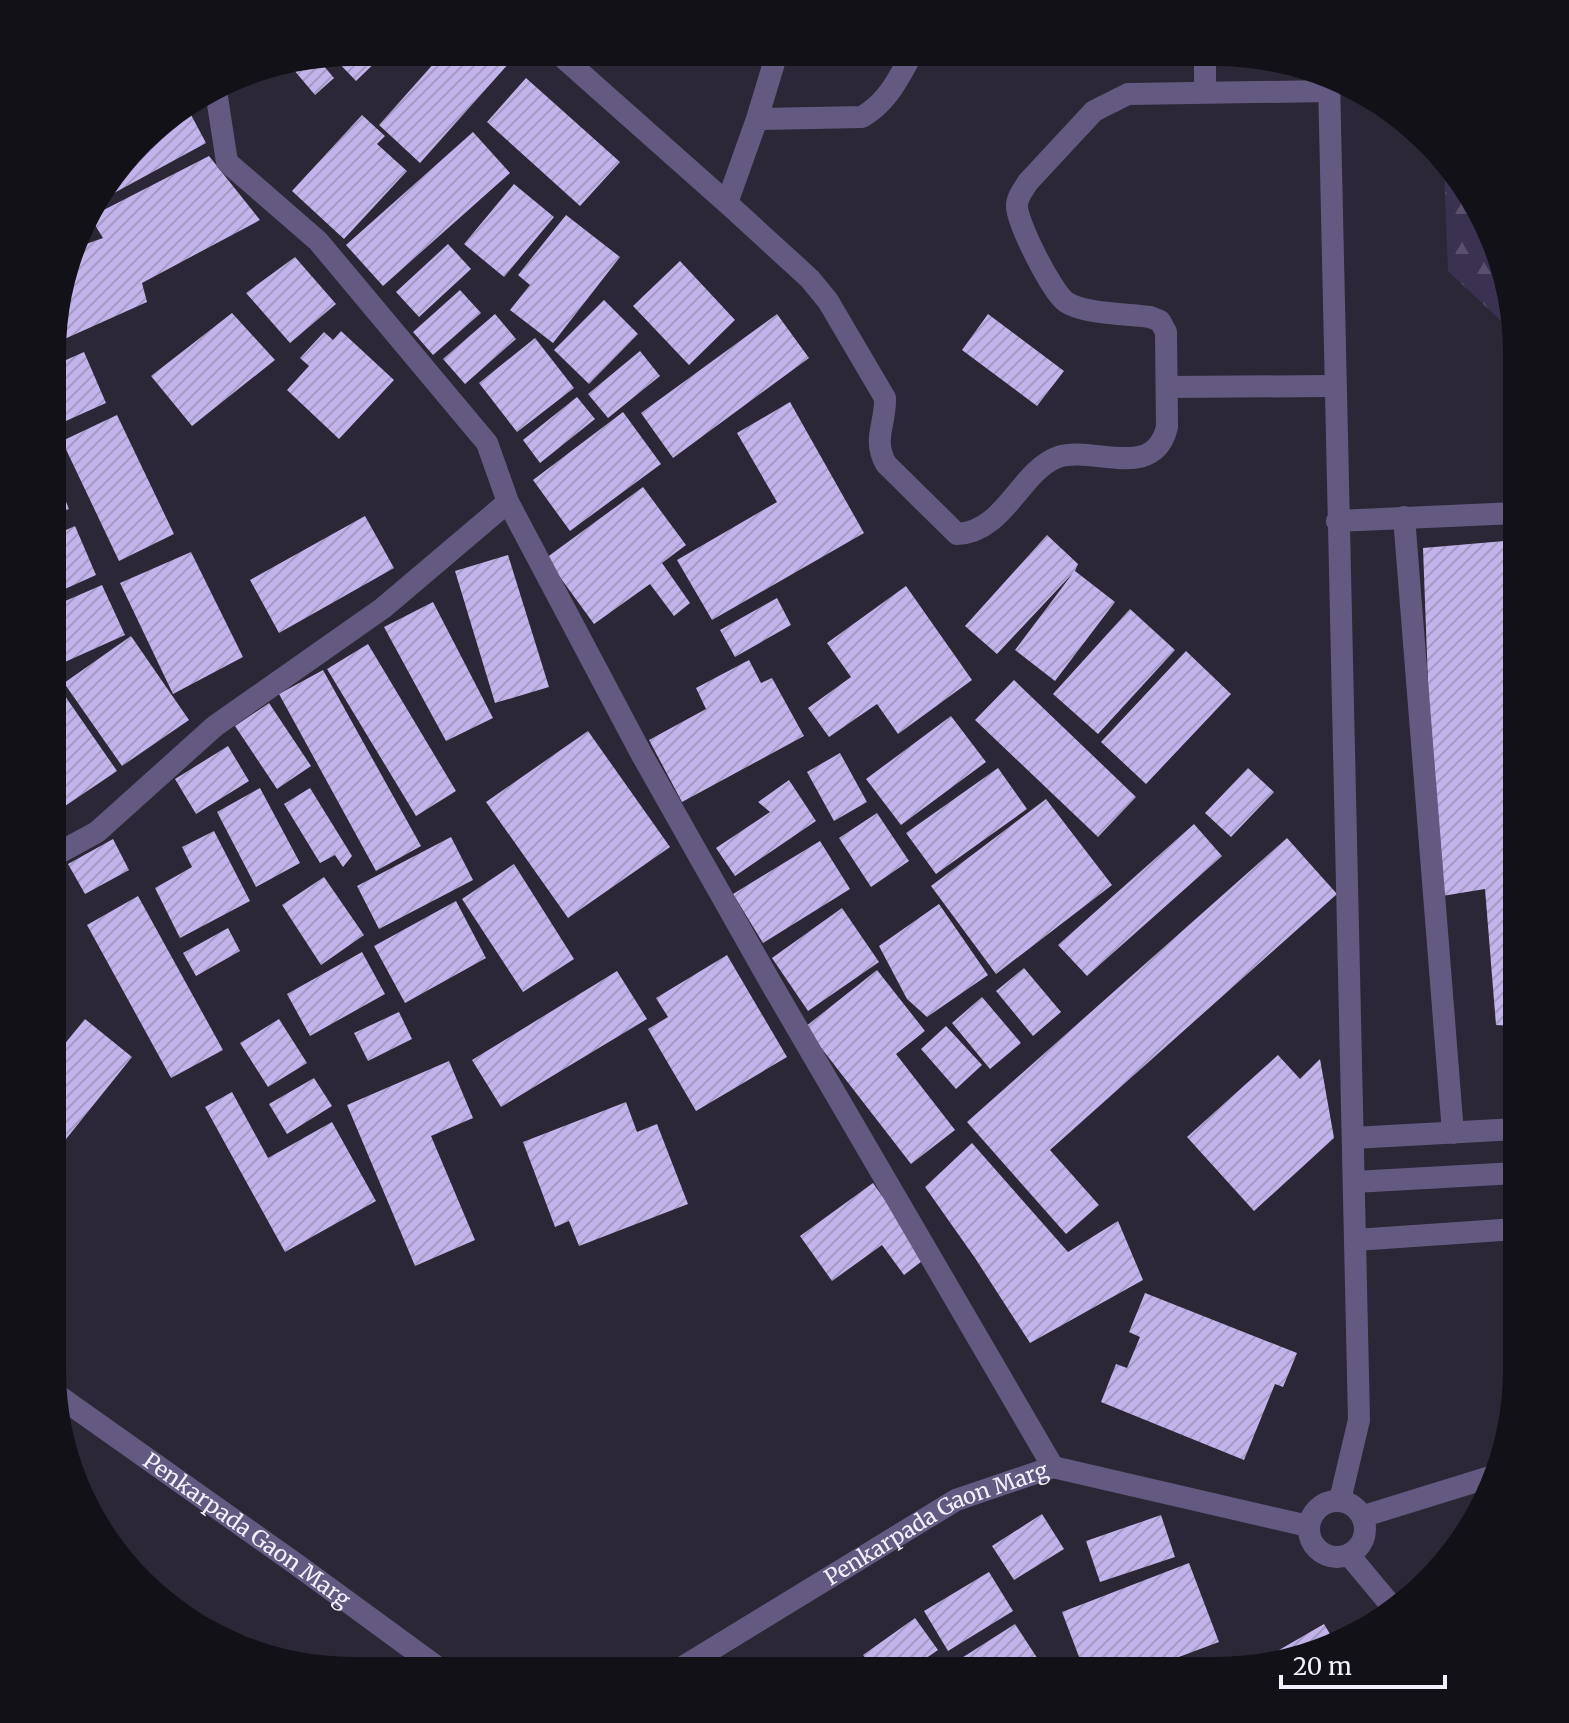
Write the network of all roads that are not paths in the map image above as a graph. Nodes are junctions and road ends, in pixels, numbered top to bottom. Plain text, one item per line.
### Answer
1 (573, 66) edge
2 (773, 66) edge
3 (905, 66) edge
4 (1205, 66) edge
5 (1320, 86) edge
6 (1329, 89) edge
7 (1205, 93) junction
8 (218, 101) edge
9 (757, 119) junction
10 (727, 203) junction
11 (1333, 386) junction
12 (1167, 387) junction
13 (508, 502) junction
14 (1503, 513) edge
15 (1404, 517) junction
16 (1337, 521) junction
17 (66, 849) edge
18 (1503, 1130) edge
19 (1453, 1133) junction
20 (1353, 1138) junction
21 (1503, 1174) edge
22 (1354, 1182) junction
23 (1503, 1230) edge
24 (1355, 1240) junction
25 (68, 1402) edge
26 (1053, 1467) junction
27 (1481, 1480) edge
28 (1340, 1500) junction
29 (1364, 1516) junction
30 (1308, 1526) junction
31 (1349, 1555) junction
32 (1387, 1601) edge
33 (423, 1657) edge
34 (699, 1657) edge

1 - 10 street
2 - 9 street
3 - 9 street
4 - 7 street
5 - 7 street
6 - 11 street
7 - 12 street
8 - 13 street
9 - 10 street
10 - 12 street
11 - 12 street
11 - 16 street
13 - 17 street
13 - 26 street
14 - 15 street
15 - 16 street
15 - 19 street
16 - 20 street
18 - 19 street
19 - 20 street
20 - 22 street
21 - 22 street
22 - 24 street
23 - 24 street
24 - 28 street
25 - 33 street, Penkarpada Gaon Marg
26 - 30 street, Penkarpada Gaon Marg
26 - 34 street, Penkarpada Gaon Marg
27 - 29 street
28 - 29 street
28 - 30 street
29 - 31 street
30 - 31 street
31 - 32 street

